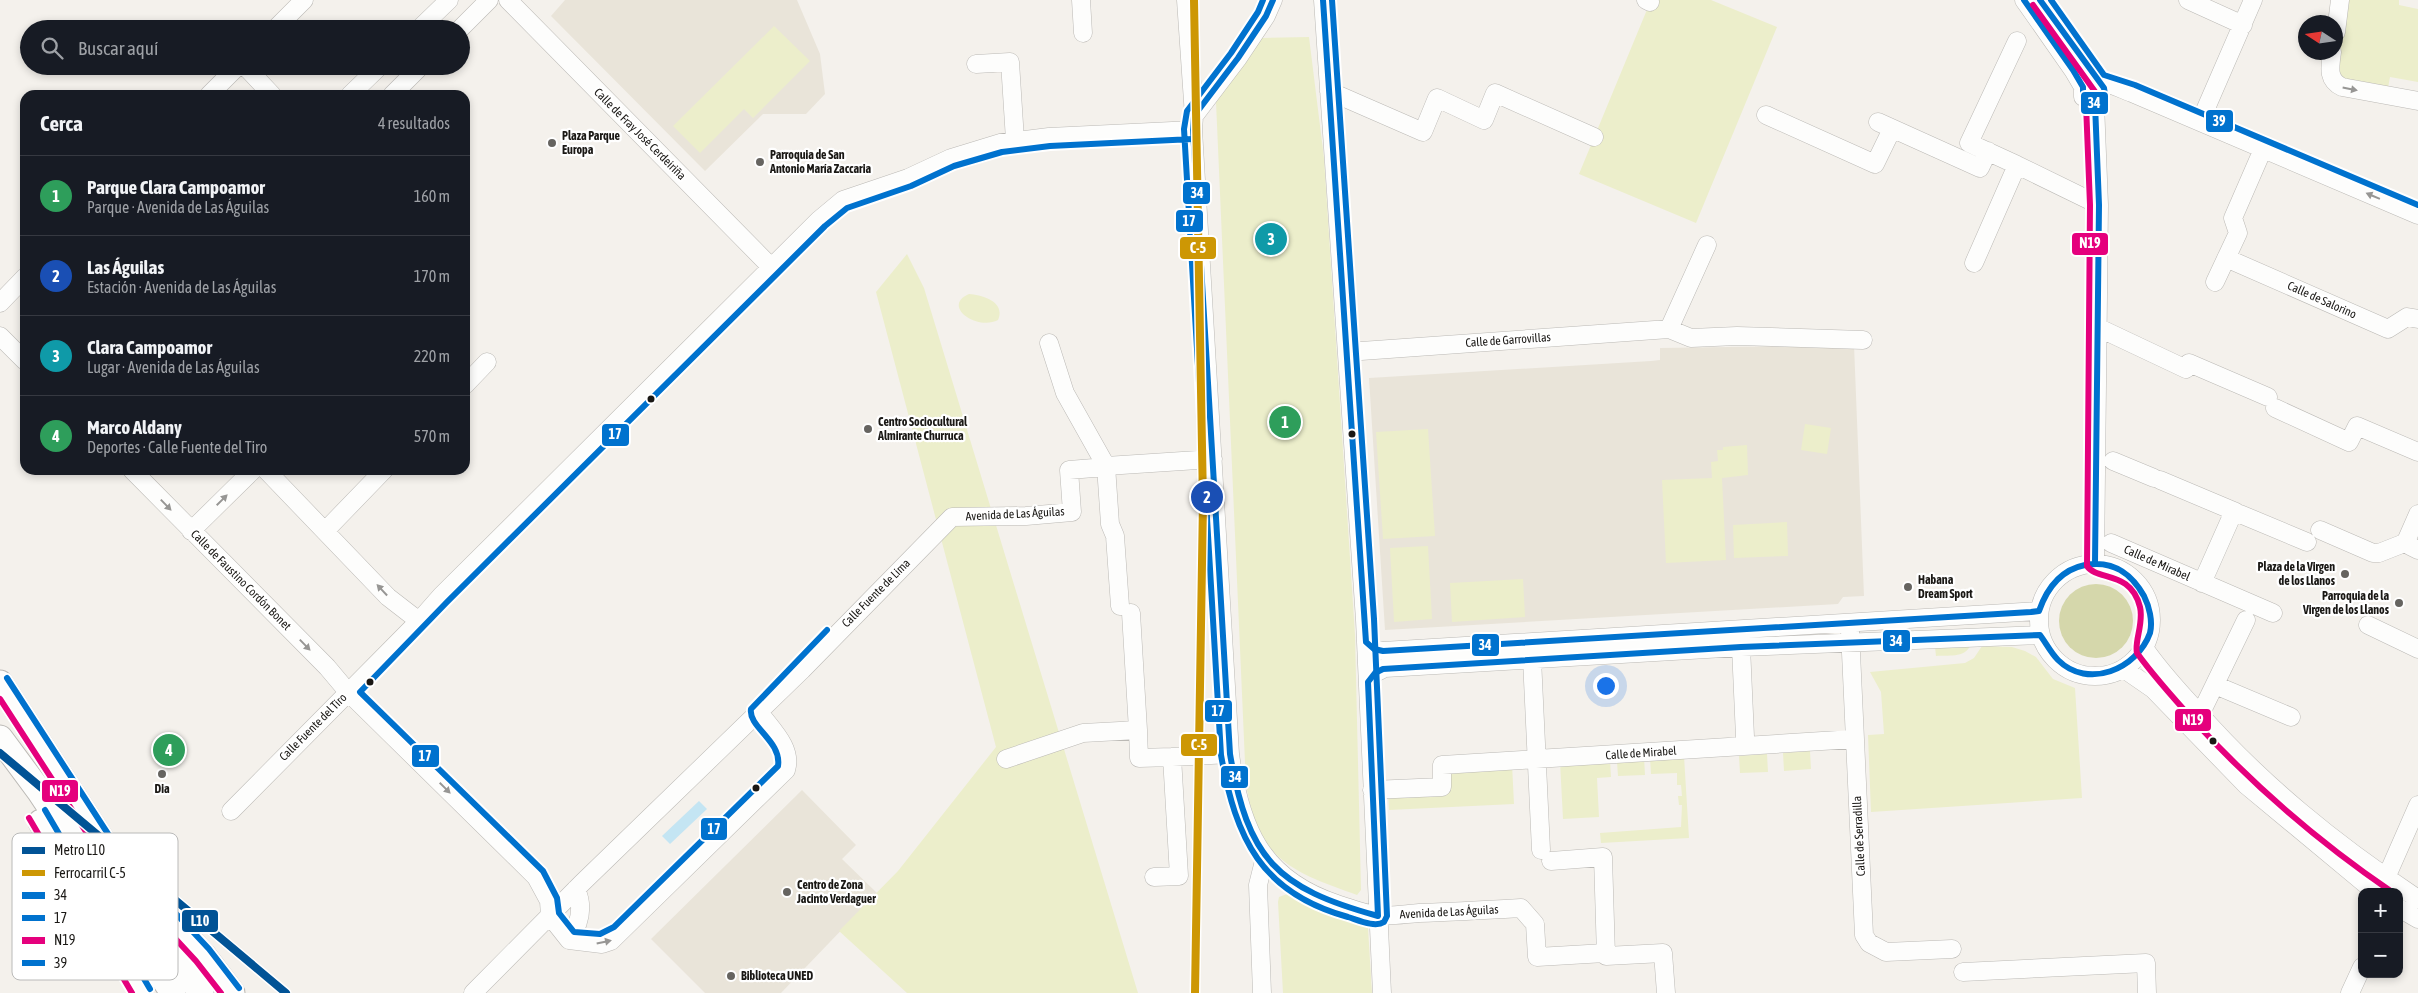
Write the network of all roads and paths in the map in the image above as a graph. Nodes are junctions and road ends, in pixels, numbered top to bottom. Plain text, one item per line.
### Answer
1 (304, 0) edge
2 (449, 0) edge
3 (490, 0) edge
4 (508, 0) edge
5 (1081, 0) edge
6 (1186, 0) edge
7 (1273, 0) edge
8 (1323, 0) edge
9 (2024, 0) edge
10 (2040, 0) edge
11 (2188, 0) edge
12 (2253, 0) edge
13 (2340, 0) edge
14 (2338, 15) edge
15 (284, 20) edge
16 (428, 20) edge
17 (469, 20) edge
18 (2243, 25) junction
19 (1083, 33) dead end
20 (2017, 41) dead end
21 (2331, 60) edge
22 (976, 64) dead end
23 (229, 75) edge
24 (253, 75) edge
25 (371, 75) edge
26 (412, 75) edge
27 (2091, 85) junction
28 (214, 90) edge
29 (267, 90) edge
30 (355, 90) edge
31 (397, 90) edge
32 (1329, 91) junction
33 (2418, 101) edge
34 (1766, 116) dead end
35 (2200, 122) junction
36 (1193, 123) junction
37 (1594, 137) dead end
38 (1015, 140) junction
39 (2263, 149) junction
40 (1988, 151) junction
41 (2017, 165) junction
42 (2099, 205) junction
43 (2418, 216) edge
44 (1707, 245) dead end
45 (2226, 258) junction
46 (1974, 263) dead end
47 (772, 268) junction
48 (20, 282) edge
49 (2215, 282) dead end
50 (0, 303) edge
51 (2418, 319) edge
52 (2097, 327) junction
53 (1669, 329) junction
54 (0, 336) edge
55 (1862, 340) dead end
56 (1049, 343) dead end
57 (1347, 352) junction
58 (20, 356) edge
59 (487, 362) dead end
60 (470, 380) edge
61 (2418, 452) edge
62 (1213, 459) junction
63 (2113, 461) dead end
64 (1100, 467) junction
65 (137, 475) edge
66 (248, 475) edge
67 (271, 475) edge
68 (379, 475) edge
69 (2236, 512) junction
70 (2418, 514) edge
71 (952, 517) joint
72 (326, 530) junction
73 (2320, 530) dead end
74 (192, 531) junction
75 (2306, 542) dead end
76 (2111, 543) dead end
77 (2413, 547) edge
78 (2095, 563) junction
79 (2202, 583) junction
80 (2039, 610) junction
81 (2274, 613) dead end
82 (2246, 620) dead end
83 (419, 621) junction
84 (1850, 623) junction
85 (2368, 626) dead end
86 (2040, 635) junction
87 (1366, 642) junction
88 (1851, 642) junction
89 (1741, 647) junction
90 (2145, 649) junction
91 (2418, 649) edge
92 (1532, 659) junction
93 (2124, 669) junction
94 (1368, 682) junction
95 (0, 683) edge
96 (2215, 685) junction
97 (348, 692) junction
98 (759, 712) junction
99 (2200, 715) junction
100 (2291, 717) dead end
101 (1138, 730) junction
102 (2198, 736) junction
103 (1, 739) edge
104 (1854, 739) junction
105 (1745, 742) junction
106 (1230, 754) junction
107 (1172, 757) junction
108 (1006, 759) dead end
109 (1537, 759) junction
110 (1372, 790) junction
111 (2418, 805) edge
112 (231, 811) dead end
113 (47, 833) edge
114 (67, 833) edge
115 (97, 833) edge
116 (1266, 857) junction
117 (1154, 877) dead end
118 (2387, 885) edge
119 (2370, 888) edge
120 (576, 889) junction
121 (2418, 899) edge
122 (2403, 910) edge
123 (550, 916) junction
124 (1378, 916) junction
125 (2418, 919) edge
126 (178, 928) edge
127 (569, 940) junction
128 (1952, 948) dead end
129 (1606, 954) junction
130 (178, 958) edge
131 (1963, 972) dead end
132 (2358, 976) edge
133 (134, 980) edge
134 (164, 980) edge
135 (142, 993) edge
136 (173, 993) edge
137 (201, 993) edge
138 (232, 993) edge
139 (473, 993) edge
140 (1262, 993) edge
141 (1382, 993) edge
142 (1666, 993) edge
143 (2147, 993) edge
144 (2350, 993) edge

1 - 15 street
2 - 16 street
3 - 17 street
4 - 47 street, Calle de Fray José Cerdeiriña
5 - 19 street
6 - 36 street, Avenida de Las Águilas
7 - 36 street
8 - 32 street
9 - 27 street
10 - 27 street
11 - 18 street
12 - 18 street
13 - 14 street
18 - 35 street
20 - 40 street
21 -> 33 street
22 - 38 street
23 - 28 street
24 - 29 street
25 - 30 street
26 - 31 street
27 - 35 street
27 - 42 street
32 - 37 street
32 - 57 street
34 - 40 street
35 - 39 street
36 - 38 street, Calle Fuente del Tiro
36 - 62 street, Avenida de Las Águilas
38 - 47 street, Calle Fuente del Tiro
43 -> 39 street
39 - 45 street
40 - 41 street
41 - 42 street
41 - 46 street
42 - 52 street
44 - 53 street
45 - 49 street
45 - 51 street, Calle de Salorino
47 - 83 street, Calle Fuente del Tiro
48 - 50 street
52 - 61 street
52 - 78 street
53 - 55 street, Calle de Garrovillas
53 - 57 street, Calle de Garrovillas
54 - 58 street
56 - 64 street
57 - 87 street
59 - 60 street
62 - 64 street, Avenida de Las Águilas
62 - 106 street, Avenida de Las Águilas
63 - 69 street
64 - 71 street, Avenida de Las Águilas
64 - 101 street
65 -> 74 street, Calle de Faustino Cordón Bonet
74 -> 66 street
67 - 72 street
68 - 72 street
69 - 75 street
69 - 79 street, Calle de Mirabel
70 - 77 street
71 - 98 street, Calle Fuente de Lima
83 -> 72 street
73 - 77 street
74 -> 97 street, Calle de Faustino Cordón Bonet
76 - 79 street, Calle de Mirabel
78 - 80 street
78 - 90 street
79 - 81 street, Calle de Mirabel
80 - 84 street
80 - 86 street
82 - 96 street
83 - 97 street, Calle Fuente del Tiro
84 - 87 street
84 - 88 street
85 - 91 street
86 - 88 street
86 - 93 street
87 - 94 street
88 - 89 street
88 - 104 street, Calle de Serradilla
89 - 92 street
89 - 105 street
90 - 93 street
90 - 99 street
92 - 94 street
92 - 109 street
93 - 102 street
94 - 110 street
95 - 115 highway
96 - 99 street
96 - 100 street
97 - 112 street, Calle Fuente del Tiro
97 -> 123 street, Calle de Faustino Cordón Bonet
98 - 120 street, Calle Fuente de Lima
127 -> 98 street
99 - 102 street
99 - 118 street
101 - 107 street
101 - 108 street
102 - 119 street
103 - 113 highway
103 - 114 highway
104 - 105 street, Calle de Mirabel
104 - 128 street, Calle de Serradilla
105 - 109 street, Calle de Mirabel
106 - 107 street
106 - 116 street, Avenida de Las Águilas
107 - 117 street
109 - 110 street, Calle de Mirabel
109 - 129 street
110 - 124 street
111 - 118 street
116 - 124 street, Avenida de Las Águilas
116 - 140 street
118 - 121 street
120 - 123 street, Calle Fuente de Lima
120 - 127 street
122 - 125 street
123 - 127 street
123 - 139 street, Calle Fuente de Lima
124 - 129 street, Avenida de Las Águilas
124 - 141 street
126 - 138 highway
129 - 142 street
130 - 137 highway
131 - 143 street
132 - 144 street
133 - 135 street
134 - 136 highway

